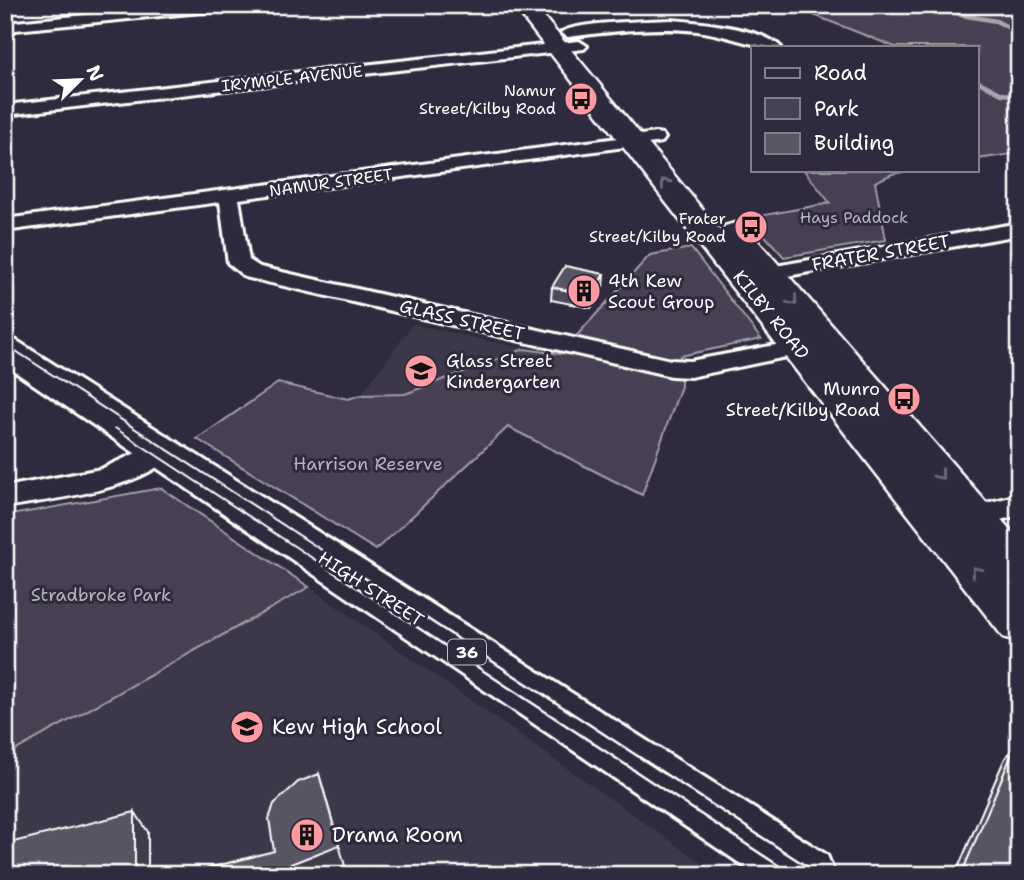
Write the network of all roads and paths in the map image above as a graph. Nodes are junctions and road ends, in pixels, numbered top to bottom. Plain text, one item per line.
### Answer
1 (232, 5) edge
2 (523, 5) edge
3 (544, 5) edge
4 (5, 27) edge
5 (568, 43) junction
6 (770, 46) edge
7 (5, 110) edge
8 (644, 140) junction
9 (229, 195) junction
10 (5, 225) edge
11 (1019, 229) edge
12 (759, 280) junction
13 (797, 348) junction
14 (5, 349) edge
15 (160, 451) junction
16 (5, 497) edge
17 (1019, 506) edge
18 (957, 520) junction
19 (1019, 569) edge
20 (1019, 624) edge
21 (807, 875) edge

1 - 4 street
2 - 5 street, KILBY ROAD
3 - 5 street, KILBY ROAD
5 - 6 street, IRYMPLE AVENUE
5 - 7 street, IRYMPLE AVENUE
5 - 8 street, KILBY ROAD
8 - 9 street, NAMUR STREET
8 - 12 street, KILBY ROAD
9 - 10 street, NAMUR STREET
9 - 13 street, GLASS STREET
11 - 12 street, FRATER STREET
12 - 13 street, KILBY ROAD
12 -> 18 street, KILBY ROAD
13 - 18 street, KILBY ROAD
14 - 15 main road, HIGH STREET / 36
15 - 16 street
15 - 21 main road, HIGH STREET / 36
17 - 18 street
18 - 19 street, KILBY ROAD
20 -> 18 street, KILBY ROAD

